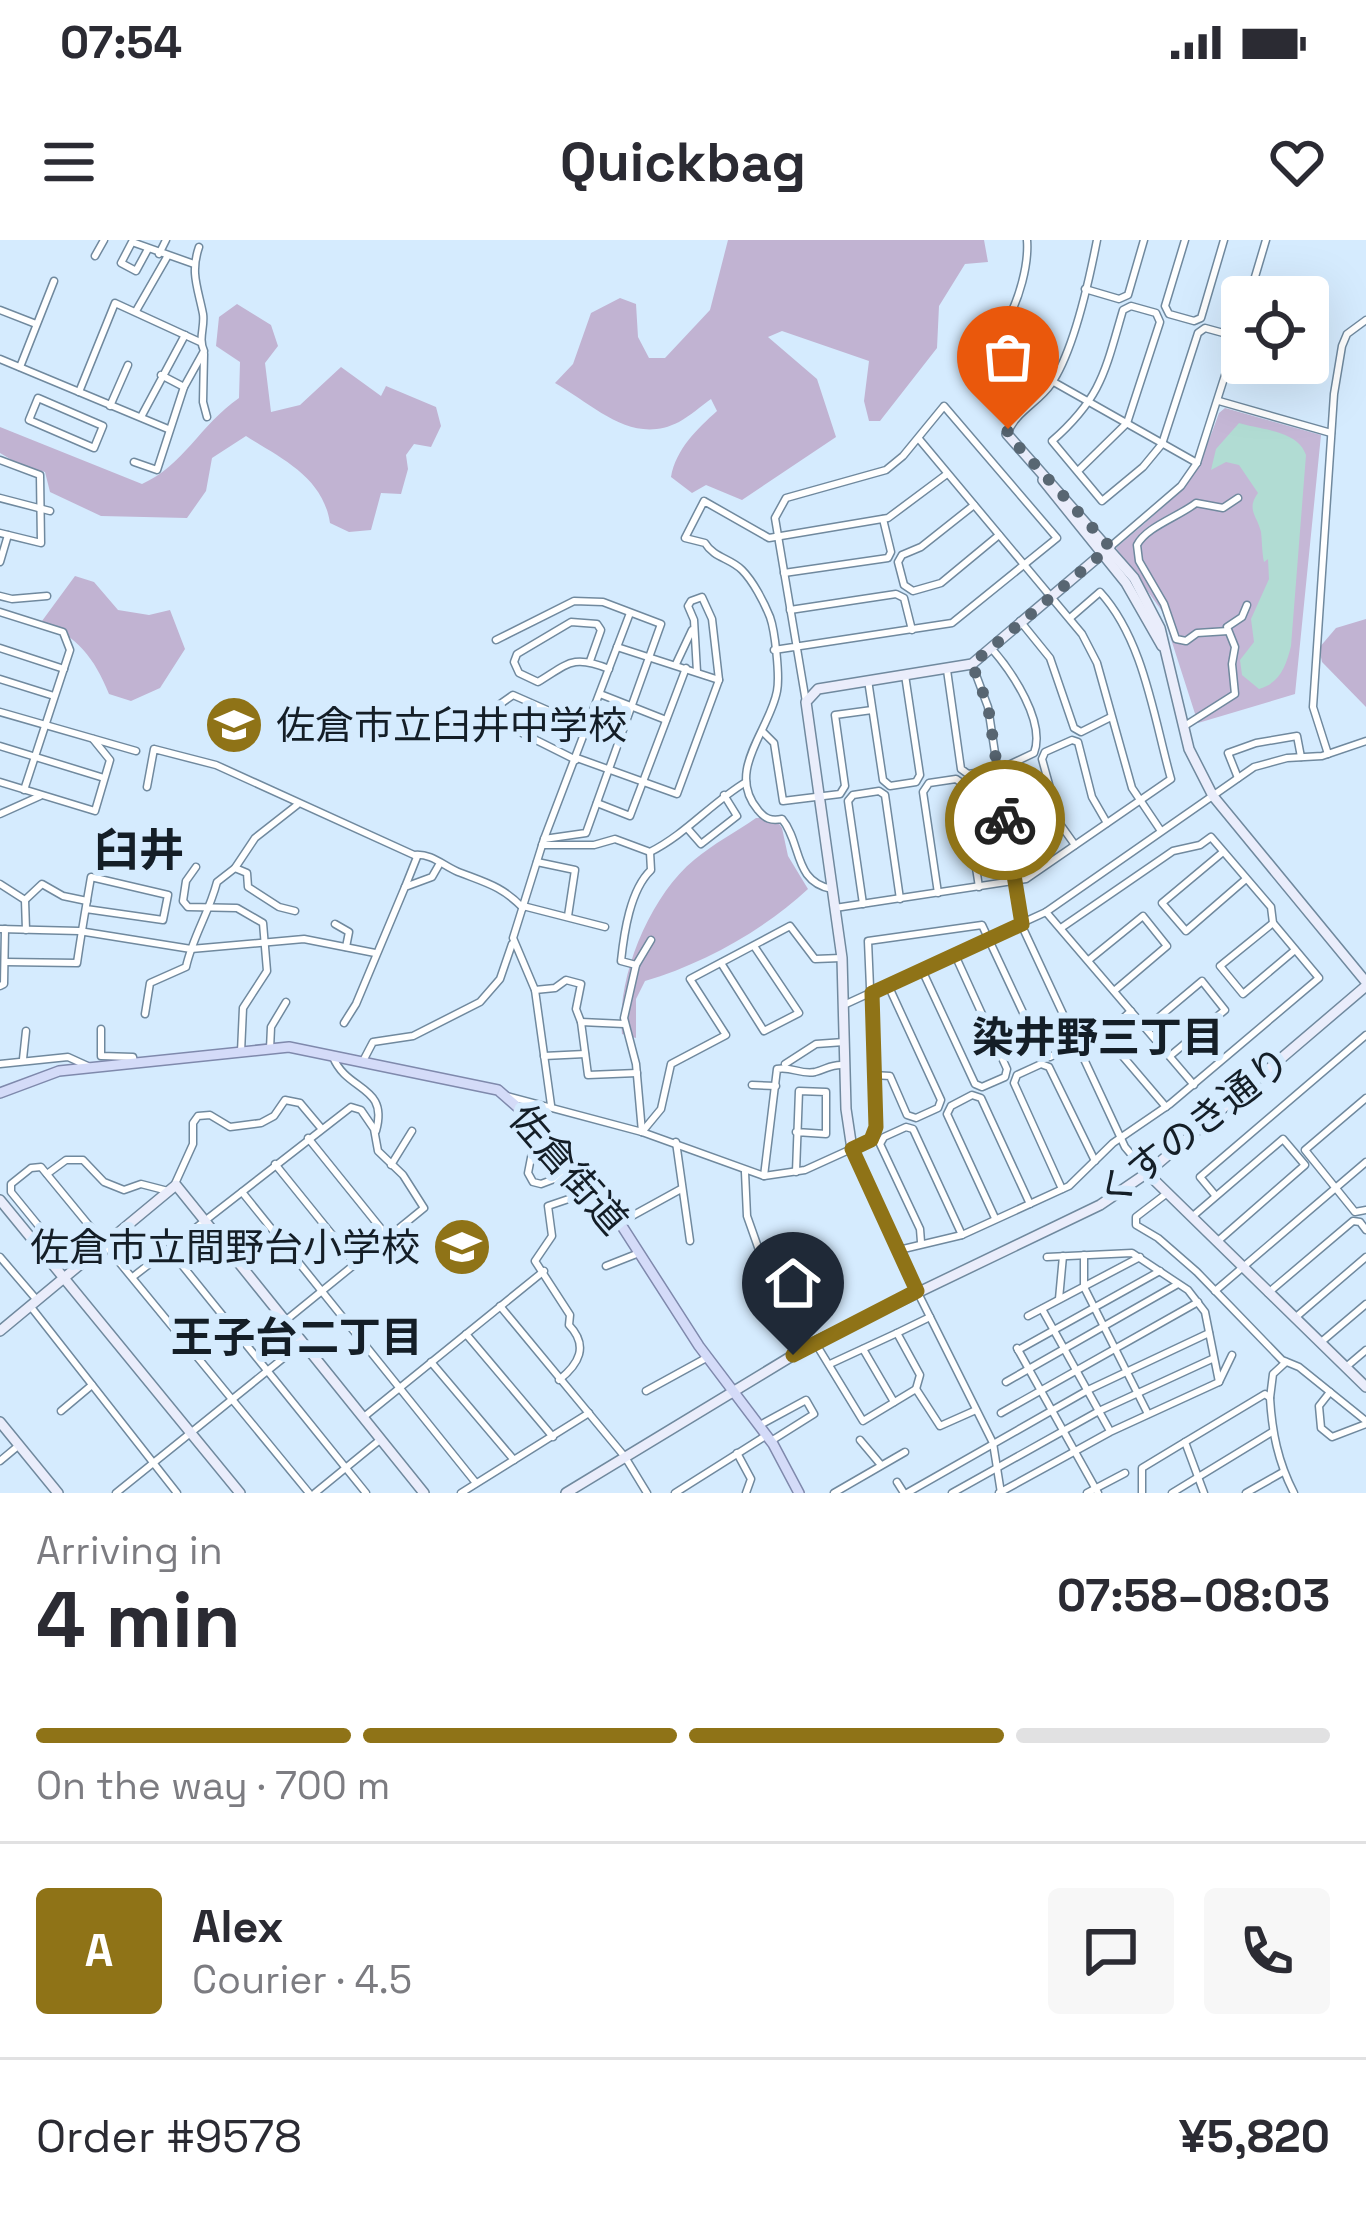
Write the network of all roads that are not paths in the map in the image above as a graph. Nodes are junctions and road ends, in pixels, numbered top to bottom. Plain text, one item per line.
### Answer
1 (104, 240) edge
2 (166, 240) edge
3 (1027, 240) edge
4 (1097, 240) edge
5 (1144, 240) edge
6 (1185, 240) edge
7 (1224, 240) edge
8 (1266, 240) edge
9 (199, 247) dead end
10 (148, 249) junction
11 (163, 255) junction
12 (95, 256) dead end
13 (194, 264) junction
14 (1255, 276) edge
15 (54, 281) dead end
16 (1084, 289) junction
17 (0, 310) edge
18 (136, 311) junction
19 (1366, 320) edge
20 (37, 324) junction
21 (1221, 333) edge
22 (185, 335) junction
23 (202, 346) junction
24 (0, 359) edge
25 (128, 365) dead end
26 (20, 368) junction
27 (161, 375) junction
28 (1053, 382) junction
29 (1224, 384) edge
30 (184, 387) junction
31 (78, 391) junction
32 (1219, 401) junction
33 (1091, 403) junction
34 (110, 406) junction
35 (69, 411) junction
36 (207, 417) dead end
37 (141, 418) junction
38 (1127, 423) junction
39 (170, 429) junction
40 (1007, 434) joint
41 (1332, 434) junction
42 (919, 439) junction
43 (1162, 443) junction
44 (0, 460) edge
45 (134, 462) dead end
46 (1197, 463) junction
47 (1078, 471) junction
48 (947, 473) junction
49 (0, 498) edge
50 (1238, 498) dead end
51 (974, 505) junction
52 (45, 510) junction
53 (884, 519) junction
54 (4, 534) edge
55 (999, 535) junction
56 (778, 537) junction
57 (1107, 549) junction
58 (0, 562) edge
59 (1025, 565) junction
60 (784, 573) junction
61 (0, 596) edge
62 (47, 596) dead end
63 (1051, 596) junction
64 (1247, 605) dead end
65 (790, 610) junction
66 (0, 612) edge
67 (630, 613) junction
68 (1070, 618) junction
69 (1020, 621) junction
70 (693, 629) junction
71 (912, 630) junction
72 (1228, 631) junction
73 (496, 640) dead end
74 (617, 646) junction
75 (795, 647) junction
76 (991, 647) junction
77 (0, 648) edge
78 (774, 650) junction
79 (651, 655) junction
80 (590, 661) junction
81 (676, 664) junction
82 (972, 664) junction
83 (686, 668) junction
84 (64, 669) junction
85 (609, 669) junction
86 (946, 670) junction
87 (697, 672) junction
88 (905, 675) junction
89 (0, 679) edge
90 (719, 680) junction
91 (868, 680) junction
92 (600, 694) junction
93 (56, 696) junction
94 (806, 702) junction
95 (634, 707) junction
96 (872, 710) junction
97 (0, 712) edge
98 (1111, 717) junction
99 (666, 720) junction
100 (46, 725) junction
101 (1183, 727) junction
102 (588, 728) junction
103 (763, 732) junction
104 (93, 739) junction
105 (1366, 741) edge
106 (0, 746) edge
107 (136, 751) dead end
108 (1328, 754) junction
109 (35, 757) junction
110 (1300, 758) junction
111 (577, 759) junction
112 (998, 770) junction
113 (609, 772) junction
114 (104, 778) junction
115 (1238, 778) junction
116 (746, 782) junction
117 (4, 783) edge
118 (642, 784) junction
119 (147, 787) dead end
120 (24, 790) junction
121 (0, 792) edge
122 (41, 795) junction
123 (724, 795) junction
124 (1213, 796) junction
125 (819, 797) junction
126 (1139, 801) junction
127 (598, 803) junction
128 (297, 805) junction
129 (0, 814) edge
130 (1107, 823) junction
131 (686, 828) junction
132 (1161, 831) junction
133 (543, 842) junction
134 (1075, 845) junction
135 (650, 852) junction
136 (1223, 852) junction
137 (418, 855) junction
138 (440, 862) junction
139 (537, 862) junction
140 (196, 867) dead end
141 (235, 868) junction
142 (1103, 872) junction
143 (1246, 879) junction
144 (1015, 882) junction
145 (0, 884) edge
146 (405, 887) junction
147 (979, 887) junction
148 (832, 889) junction
149 (1117, 889) junction
150 (938, 893) junction
151 (901, 899) junction
152 (25, 900) junction
153 (863, 904) junction
154 (86, 905) junction
155 (523, 907) junction
156 (836, 908) junction
157 (210, 909) junction
158 (295, 911) dead end
159 (1046, 912) junction
160 (568, 916) junction
161 (1273, 923) junction
162 (335, 924) dead end
163 (1022, 924) junction
164 (604, 927) dead end
165 (1061, 928) junction
166 (3, 929) edge
167 (26, 930) junction
168 (82, 932) junction
169 (513, 938) junction
170 (989, 939) junction
171 (651, 940) dead end
172 (265, 942) junction
173 (754, 946) junction
174 (346, 947) junction
175 (190, 949) junction
176 (1295, 950) junction
177 (375, 953) junction
178 (955, 955) junction
179 (842, 958) junction
180 (1089, 960) junction
181 (5, 962) junction
182 (721, 962) junction
183 (636, 964) junction
184 (922, 970) junction
185 (1366, 984) edge
186 (888, 985) junction
187 (0, 986) edge
188 (535, 990) junction
189 (1114, 991) junction
190 (872, 993) junction
191 (286, 1002) dead end
192 (846, 1004) junction
193 (1131, 1011) junction
194 (145, 1014) dead end
195 (580, 1022) junction
196 (344, 1023) dead end
197 (624, 1024) junction
198 (1146, 1028) junction
199 (100, 1029) dead end
200 (26, 1031) dead end
201 (1366, 1035) edge
202 (846, 1042) junction
203 (1078, 1043) junction
204 (270, 1048) junction
205 (241, 1052) junction
206 (585, 1054) junction
207 (332, 1055) junction
208 (544, 1056) junction
209 (1170, 1057) junction
210 (23, 1059) junction
211 (362, 1061) junction
212 (134, 1063) junction
213 (0, 1064) edge
214 (847, 1065) junction
215 (91, 1067) junction
216 (777, 1070) junction
217 (637, 1073) junction
218 (873, 1076) junction
219 (752, 1085) dead end
220 (1194, 1085) junction
221 (776, 1086) junction
222 (0, 1093) edge
223 (507, 1096) junction
224 (1366, 1097) edge
225 (551, 1105) junction
226 (1166, 1107) junction
227 (538, 1122) junction
228 (321, 1128) junction
229 (412, 1132) dead end
230 (643, 1132) junction
231 (796, 1132) junction
232 (375, 1134) junction
233 (1121, 1136) junction
234 (308, 1138) junction
235 (676, 1142) junction
236 (852, 1149) junction
237 (1095, 1161) junction
238 (1366, 1162) edge
239 (275, 1164) junction
240 (392, 1166) junction
241 (44, 1170) junction
242 (578, 1170) junction
243 (746, 1171) junction
244 (796, 1172) junction
245 (1148, 1173) junction
246 (764, 1176) junction
247 (1336, 1188) junction
248 (171, 1189) junction
249 (681, 1189) junction
250 (1062, 1189) junction
251 (595, 1190) junction
252 (242, 1192) junction
253 (1166, 1194) junction
254 (1215, 1196) junction
255 (0, 1200) edge
256 (1030, 1204) junction
257 (1366, 1210) edge
258 (1190, 1218) junction
259 (996, 1219) junction
260 (205, 1221) junction
261 (620, 1223) junction
262 (1366, 1230) edge
263 (962, 1234) junction
264 (387, 1236) junction
265 (690, 1241) dead end
266 (105, 1242) junction
267 (921, 1242) junction
268 (1216, 1243) junction
269 (169, 1249) junction
270 (759, 1250) dead end
271 (899, 1250) junction
272 (639, 1253) junction
273 (1084, 1255) junction
274 (1063, 1256) junction
275 (0, 1257) edge
276 (1047, 1257) dead end
277 (1139, 1257) junction
278 (1366, 1257) edge
279 (355, 1262) junction
280 (606, 1266) dead end
281 (1241, 1268) junction
282 (544, 1271) junction
283 (1160, 1271) junction
284 (68, 1272) junction
285 (134, 1276) junction
286 (1178, 1284) junction
287 (1084, 1287) junction
288 (321, 1290) junction
289 (917, 1291) junction
290 (1215, 1291) junction
291 (1268, 1293) junction
292 (1059, 1299) junction
293 (32, 1302) junction
294 (1198, 1302) junction
295 (1366, 1304) edge
296 (500, 1306) junction
297 (1093, 1307) junction
298 (1042, 1309) junction
299 (1028, 1316) dead end
300 (931, 1317) junction
301 (1294, 1318) junction
302 (285, 1321) junction
303 (1105, 1327) junction
304 (0, 1329) edge
305 (1053, 1329) junction
306 (897, 1333) junction
307 (1209, 1333) junction
308 (466, 1334) junction
309 (815, 1342) junction
310 (302, 1343) junction
311 (1320, 1343) junction
312 (863, 1348) junction
313 (1117, 1348) junction
314 (1065, 1349) junction
315 (1366, 1350) edge
316 (1232, 1355) dead end
317 (709, 1357) junction
318 (1212, 1359) junction
319 (1286, 1362) junction
320 (431, 1363) junction
321 (830, 1364) junction
322 (1346, 1367) junction
323 (1076, 1369) junction
324 (1028, 1370) junction
325 (1128, 1370) junction
326 (268, 1371) junction
327 (559, 1380) junction
328 (1006, 1382) dead end
329 (1219, 1382) junction
330 (92, 1385) junction
331 (1366, 1387) edge
332 (400, 1388) junction
333 (916, 1389) junction
334 (734, 1390) junction
335 (1040, 1390) junction
336 (1088, 1390) junction
337 (646, 1391) dead end
338 (1139, 1392) junction
339 (1330, 1392) junction
340 (1270, 1398) junction
341 (234, 1399) junction
342 (894, 1402) junction
343 (976, 1410) junction
344 (61, 1411) dead end
345 (1052, 1411) junction
346 (1099, 1411) junction
347 (589, 1413) junction
348 (1000, 1413) dead end
349 (1148, 1414) junction
350 (364, 1417) junction
351 (1366, 1422) edge
352 (0, 1423) edge
353 (1063, 1431) junction
354 (191, 1432) junction
355 (1111, 1432) junction
356 (1273, 1432) junction
357 (766, 1434) junction
358 (553, 1437) junction
359 (381, 1438) junction
360 (860, 1440) dead end
361 (1185, 1442) junction
362 (993, 1443) junction
363 (18, 1446) junction
364 (1075, 1451) junction
365 (905, 1453) dead end
366 (736, 1454) junction
367 (625, 1457) junction
368 (0, 1460) edge
369 (514, 1460) junction
370 (153, 1463) junction
371 (882, 1466) junction
372 (997, 1467) junction
373 (346, 1468) junction
374 (1283, 1472) junction
375 (1125, 1473) dead end
376 (1197, 1477) junction
377 (897, 1482) dead end
378 (476, 1483) junction
379 (118, 1492) edge
380 (1093, 1492) edge
381 (58, 1493) edge
382 (177, 1493) edge
383 (240, 1493) edge
384 (312, 1493) edge
385 (366, 1493) edge
386 (424, 1493) edge
387 (461, 1493) edge
388 (566, 1493) edge
389 (647, 1493) edge
390 (674, 1493) edge
391 (746, 1493) edge
392 (799, 1493) edge
393 (834, 1493) edge
394 (905, 1493) edge
395 (952, 1493) edge
396 (1000, 1493) edge
397 (1142, 1493) edge
398 (1172, 1493) edge
399 (1204, 1493) edge
400 (1246, 1493) edge
401 (1294, 1493) edge

1 - 12 street
2 - 11 street
3 - 28 street
4 - 16 street
5 - 16 street
6 - 7 street
8 - 14 street
9 - 13 street
10 - 10 street
10 - 11 street
11 - 13 street
11 - 18 street
13 - 23 street
15 - 20 street
16 - 28 street
17 - 20 street
18 - 22 street
18 - 31 street
19 - 41 street
20 - 26 street
21 - 43 street
22 - 23 street
22 - 27 street
23 - 30 street
23 - 36 street
24 - 26 street
25 - 34 street
26 - 31 street
27 - 30 street
27 - 37 street
28 - 33 street
28 - 40 street
29 - 32 street
30 - 39 street
31 - 34 street
31 - 35 street
32 - 41 street
32 - 46 street
33 - 38 street
33 - 38 street
33 - 47 street
34 - 37 street
35 - 35 street
37 - 39 street
38 - 43 street
38 - 47 street
39 - 45 street
40 - 57 street
41 - 108 street
42 - 48 street
42 - 56 street
42 - 59 street
43 - 46 street
43 - 47 street
44 - 52 street
46 - 57 street
48 - 51 street
48 - 53 street
49 - 52 street
50 - 72 street
51 - 55 street
51 - 55 street
52 - 54 street
53 - 56 street
53 - 60 street
54 - 58 street
55 - 59 street
56 - 60 street
56 - 78 street
57 - 63 street
57 - 101 street
59 - 63 street
59 - 71 street
60 - 65 street
61 - 62 street
63 - 68 street
63 - 69 street
64 - 72 street
65 - 71 street
65 - 75 street
66 - 84 street
67 - 73 street
67 - 74 street
67 - 79 street
68 - 98 street
68 - 126 street
69 - 76 street
69 - 98 street
70 - 81 street
70 - 87 street
70 - 90 street
71 - 75 street
72 - 101 street
74 - 79 street
74 - 85 street
75 - 78 street
75 - 94 street
76 - 82 street
76 - 112 street
77 - 84 street
78 - 103 street
79 - 81 street
79 - 95 street
80 - 80 street
80 - 85 street
81 - 83 street
82 - 86 street
82 - 112 street
83 - 87 street
83 - 99 street
84 - 93 street
85 - 92 street
86 - 88 street
86 - 112 street
87 - 90 street
88 - 91 street
88 - 96 street
89 - 93 street
90 - 118 street
91 - 94 street
91 - 96 street
92 - 95 street
92 - 102 street
93 - 100 street
94 - 125 street
95 - 99 street
95 - 113 street
96 - 125 street
97 - 100 street
98 - 126 street
99 - 118 street
100 - 104 street
100 - 109 street
101 - 124 street
102 - 111 street
102 - 111 street
103 - 116 street
103 - 125 street
104 - 107 street
104 - 114 street
105 - 108 street
106 - 109 street
108 - 110 street
109 - 114 street
109 - 120 street
110 - 115 street
110 - 115 street
111 - 113 street
111 - 133 street
112 - 144 street
113 - 118 street
113 - 127 street
114 - 122 street
115 - 124 street
116 - 123 street
116 - 148 street
117 - 120 street
117 - 121 street
118 - 127 street
119 - 128 street
120 - 122 street
122 - 129 street
123 - 131 street
123 - 131 street
124 - 132 street
124 - 185 street
125 - 148 street
126 - 130 street
126 - 132 street
127 - 133 street
128 - 137 street
128 - 141 street
130 - 134 street
130 - 134 street
131 - 135 street
132 - 142 street
133 - 135 street
133 - 139 street
134 - 144 street
135 - 183 street
136 - 143 street
136 - 143 street
136 - 149 street
137 - 138 street
137 - 146 street
138 - 146 street
138 - 155 street
139 - 155 street
139 - 160 street
140 - 157 street
141 - 157 street
141 - 158 street
142 - 149 street
142 - 159 street
143 - 161 street
144 - 147 street
144 - 163 street
145 - 152 street
146 - 177 street
147 - 150 street
147 - 150 street
148 - 156 street
149 - 165 street
150 - 151 street
151 - 153 street
151 - 153 street
152 - 154 street
152 - 167 street
153 - 156 street
154 - 154 street
154 - 168 street
155 - 160 street
155 - 169 street
156 - 179 street
157 - 172 street
157 - 175 street
159 - 163 street
159 - 165 street
160 - 164 street
161 - 176 street
161 - 176 street
162 - 174 street
163 - 170 street
163 - 203 street
165 - 180 street
166 - 167 street
166 - 181 street
167 - 168 street
168 - 175 street
168 - 181 street
169 - 188 street
169 - 211 street
170 - 178 street
170 - 190 street
170 - 203 street
171 - 183 street
172 - 174 street
172 - 175 street
172 - 205 street
173 - 179 street
173 - 182 street
173 - 182 street
174 - 177 street
175 - 194 street
176 - 220 street
177 - 196 street
178 - 184 street
178 - 184 street
179 - 192 street
180 - 189 street
180 - 189 street
181 - 187 street
182 - 230 street
183 - 197 street
184 - 186 street
185 - 245 street, くすのき通り
186 - 190 street
186 - 218 street
188 - 195 street
188 - 208 street
189 - 193 street
190 - 192 street
190 - 218 street
191 - 204 street
192 - 202 street
193 - 198 street
193 - 226 street
195 - 197 street
195 - 206 street
197 - 217 street
198 - 209 street
198 - 209 street
199 - 212 street
200 - 210 street
201 - 254 street
202 - 214 street
202 - 216 street
203 - 233 street
204 - 205 main road, 佐倉街道
204 - 207 main road, 佐倉街道
205 - 212 main road, 佐倉街道
206 - 208 street
206 - 217 street
207 - 211 main road, 佐倉街道
207 - 232 street
208 - 225 street
209 - 220 street
210 - 213 street
210 - 215 street
211 - 223 main road, 佐倉街道
212 - 215 main road, 佐倉街道
214 - 216 street
214 - 236 street
215 - 222 main road, 佐倉街道
216 - 221 street
217 - 230 street
218 - 236 street
219 - 221 street
220 - 226 street
221 - 246 street
223 - 225 street
223 - 227 main road, 佐倉街道
224 - 247 street
225 - 230 street
226 - 233 street
227 - 242 main road, 佐倉街道
227 - 242 street
228 - 232 street
228 - 234 street
228 - 248 street
229 - 240 street
230 - 235 street
231 - 231 street
231 - 244 street
232 - 240 street
233 - 237 street
233 - 245 street
234 - 239 street
234 - 264 street
235 - 243 street
235 - 249 street
236 - 244 street
236 - 271 street
237 - 250 street
237 - 250 street
238 - 247 street
239 - 252 street
239 - 279 street
240 - 264 street
241 - 248 street
241 - 266 street
241 - 284 street
242 - 251 main road, 佐倉街道
243 - 246 street
243 - 270 street
244 - 246 street
245 - 253 street
245 - 289 street, くすのき通り
247 - 257 street
247 - 281 street
248 - 260 street
248 - 266 street
249 - 261 street
249 - 265 street
250 - 256 street
251 - 261 main road, 佐倉街道
251 - 282 street
252 - 260 street
252 - 288 street
253 - 258 street
253 - 290 street
254 - 258 street
254 - 268 street
255 - 284 street
256 - 259 street
256 - 259 street
258 - 268 street
259 - 263 street
260 - 269 street
260 - 302 street
261 - 272 main road, 佐倉街道
262 - 291 street
263 - 267 street
263 - 267 street
264 - 279 street
266 - 284 street
266 - 285 street
267 - 271 street
268 - 281 street
269 - 285 street
269 - 326 street
271 - 289 street
272 - 280 street
272 - 317 main road, 佐倉街道
273 - 274 street
273 - 277 street
273 - 287 street
274 - 276 street
274 - 292 street
275 - 293 street
277 - 283 street
277 - 287 street
278 - 301 street
279 - 288 street
281 - 290 street
281 - 291 street
282 - 296 street
282 - 327 street
283 - 286 street
283 - 297 street
284 - 293 street
284 - 354 street
285 - 341 street
286 - 294 street
286 - 303 street
287 - 292 street
287 - 297 street
288 - 302 street
288 - 332 street
289 - 300 street
289 - 309 street, くすのき通り
290 - 319 street
291 - 301 street
292 - 298 street
293 - 304 street
293 - 330 street
294 - 307 street
294 - 313 street
295 - 311 street
296 - 308 street
296 - 327 street
297 - 303 street
297 - 305 street
298 - 299 street
298 - 305 street
300 - 306 street
300 - 343 street
301 - 311 street
302 - 310 street
303 - 313 street
303 - 314 street
305 - 314 street
305 - 324 street
306 - 312 street
306 - 333 street
307 - 318 street
307 - 325 street
308 - 320 street
308 - 358 street
309 - 321 street
309 - 334 street, くすのき通り
310 - 326 street
310 - 350 street
311 - 322 street
312 - 321 street
312 - 342 street
313 - 323 street
313 - 325 street
314 - 323 street
314 - 324 street
315 - 322 street
316 - 329 street
317 - 334 main road, 佐倉街道
317 - 337 street
318 - 329 street
318 - 338 street
319 - 339 street
319 - 340 street
320 - 332 street
320 - 369 street
321 - 342 street
322 - 331 street
323 - 335 street
323 - 336 street
324 - 328 street
324 - 335 street
325 - 336 street
325 - 338 street
326 - 341 street
326 - 373 street
327 - 347 street
329 - 349 street
330 - 344 street
330 - 370 street
332 - 350 street
332 - 378 street
333 - 342 street
333 - 343 street
334 - 357 main road, 佐倉街道
334 - 367 street, くすのき通り
335 - 345 street
335 - 348 street
336 - 345 street
336 - 346 street
338 - 346 street
338 - 349 street
339 - 351 street
339 - 351 street
340 - 356 street
340 - 361 street
341 - 354 street
341 - 384 street
343 - 362 street
345 - 353 street
345 - 362 street
346 - 353 street
346 - 355 street
347 - 358 street
347 - 367 street
349 - 355 street
350 - 359 street
352 - 363 street
353 - 364 street
353 - 372 street
354 - 370 street
354 - 383 street
355 - 364 street
356 - 374 street
356 - 376 street
357 - 357 street
357 - 366 street
357 - 392 main road, 佐倉街道
358 - 369 street
359 - 373 street
359 - 386 street
360 - 371 street
361 - 376 street
361 - 397 street
362 - 372 street
362 - 394 street
363 - 368 street
363 - 381 street
364 - 380 street
364 - 396 street
365 - 371 street
366 - 390 street
366 - 391 street
367 - 388 street, くすのき通り
367 - 389 street
369 - 378 street
370 - 379 street
370 - 382 street
371 - 393 street
372 - 395 street
372 - 396 street
373 - 384 street
373 - 385 street
374 - 400 street
374 - 401 street
375 - 380 street
376 - 398 street
376 - 399 street
377 - 394 street
378 - 387 street

